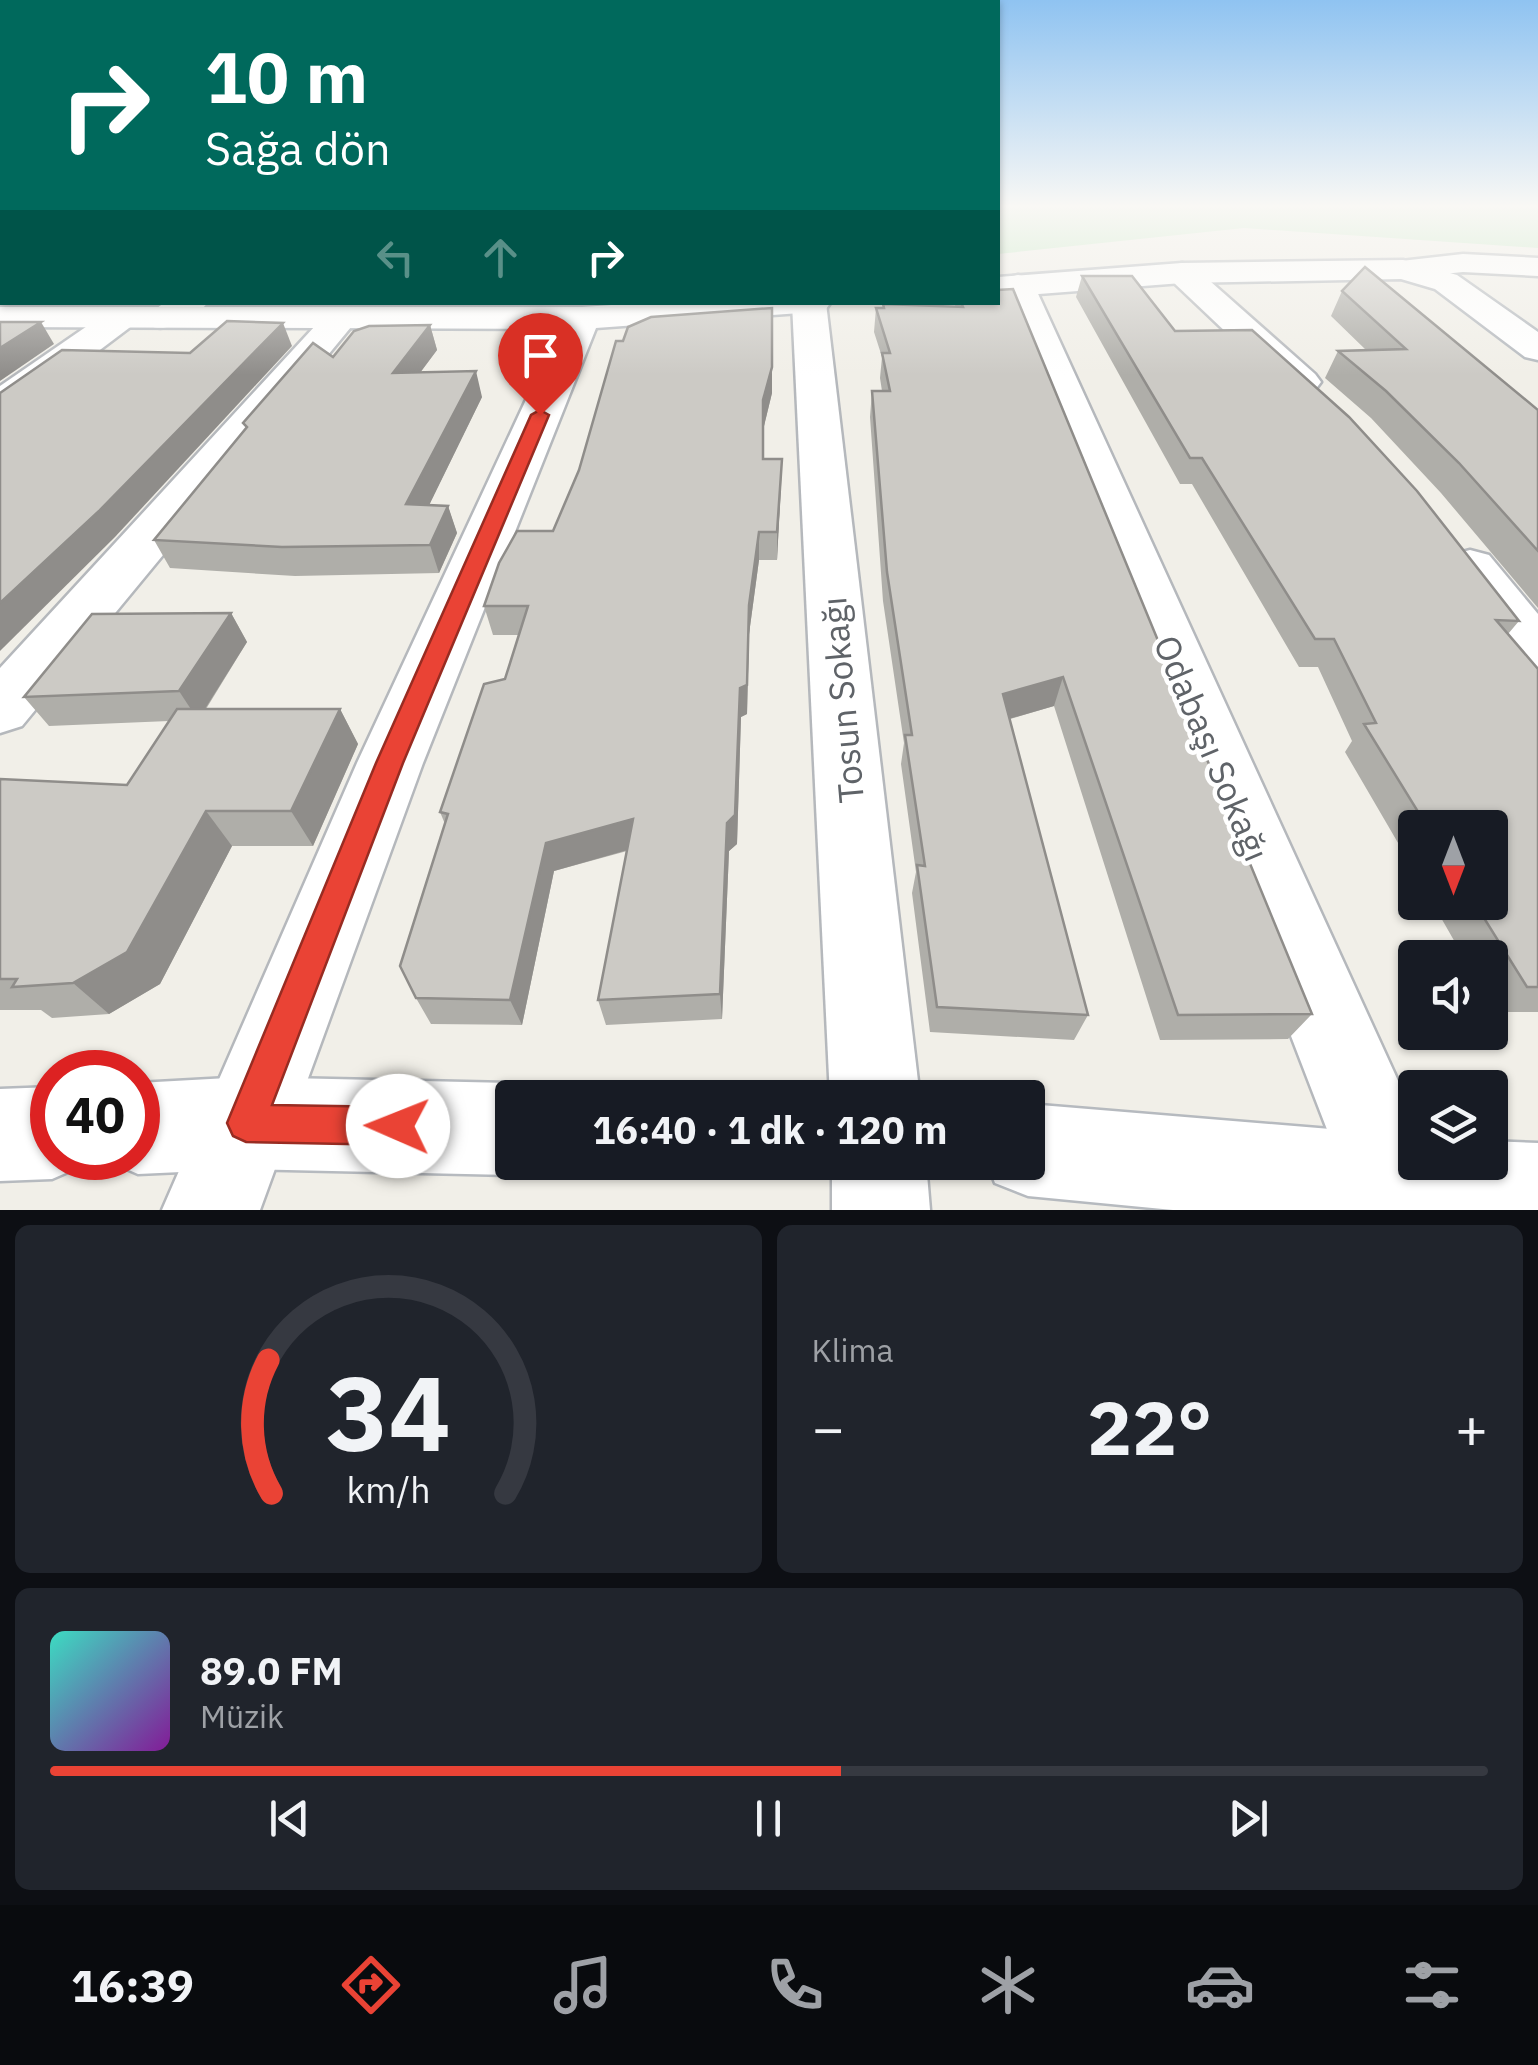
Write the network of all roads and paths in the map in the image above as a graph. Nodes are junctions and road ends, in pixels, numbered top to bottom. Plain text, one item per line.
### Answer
1 (1538, 267) edge
2 (1403, 270) junction
3 (1182, 272) junction
4 (1008, 286) edge
5 (781, 305) edge
6 (812, 305) edge
7 (176, 310) edge
8 (0, 318) edge
9 (121, 318) junction
10 (582, 318) junction
11 (339, 320) junction
12 (1538, 349) edge
13 (1326, 404) edge
14 (0, 405) edge
15 (1444, 534) edge
16 (1538, 652) edge
17 (0, 709) edge
18 (874, 1080) edge
19 (246, 1123) junction
20 (160, 1127) edge
21 (495, 1129) edge
22 (30, 1134) edge
23 (0, 1135) edge
24 (1045, 1152) edge
25 (880, 1180) edge
26 (1538, 1191) edge
27 (1401, 1196) edge
28 (211, 1210) edge
29 (881, 1210) edge

1 - 2 street
2 - 3 street
2 - 12 street
3 - 4 street
3 - 13 street
4 - 27 street, Odabaşı Sokağı
5 - 10 street
6 - 18 street, Tosun Sokağı
7 - 9 street
7 - 11 street
8 - 9 street
9 - 14 street
10 - 11 street
10 - 19 street
11 - 17 street
15 - 16 street
19 - 20 street
19 - 21 street
19 - 28 street
22 - 23 street
24 - 27 street
25 - 29 street
26 - 27 street

